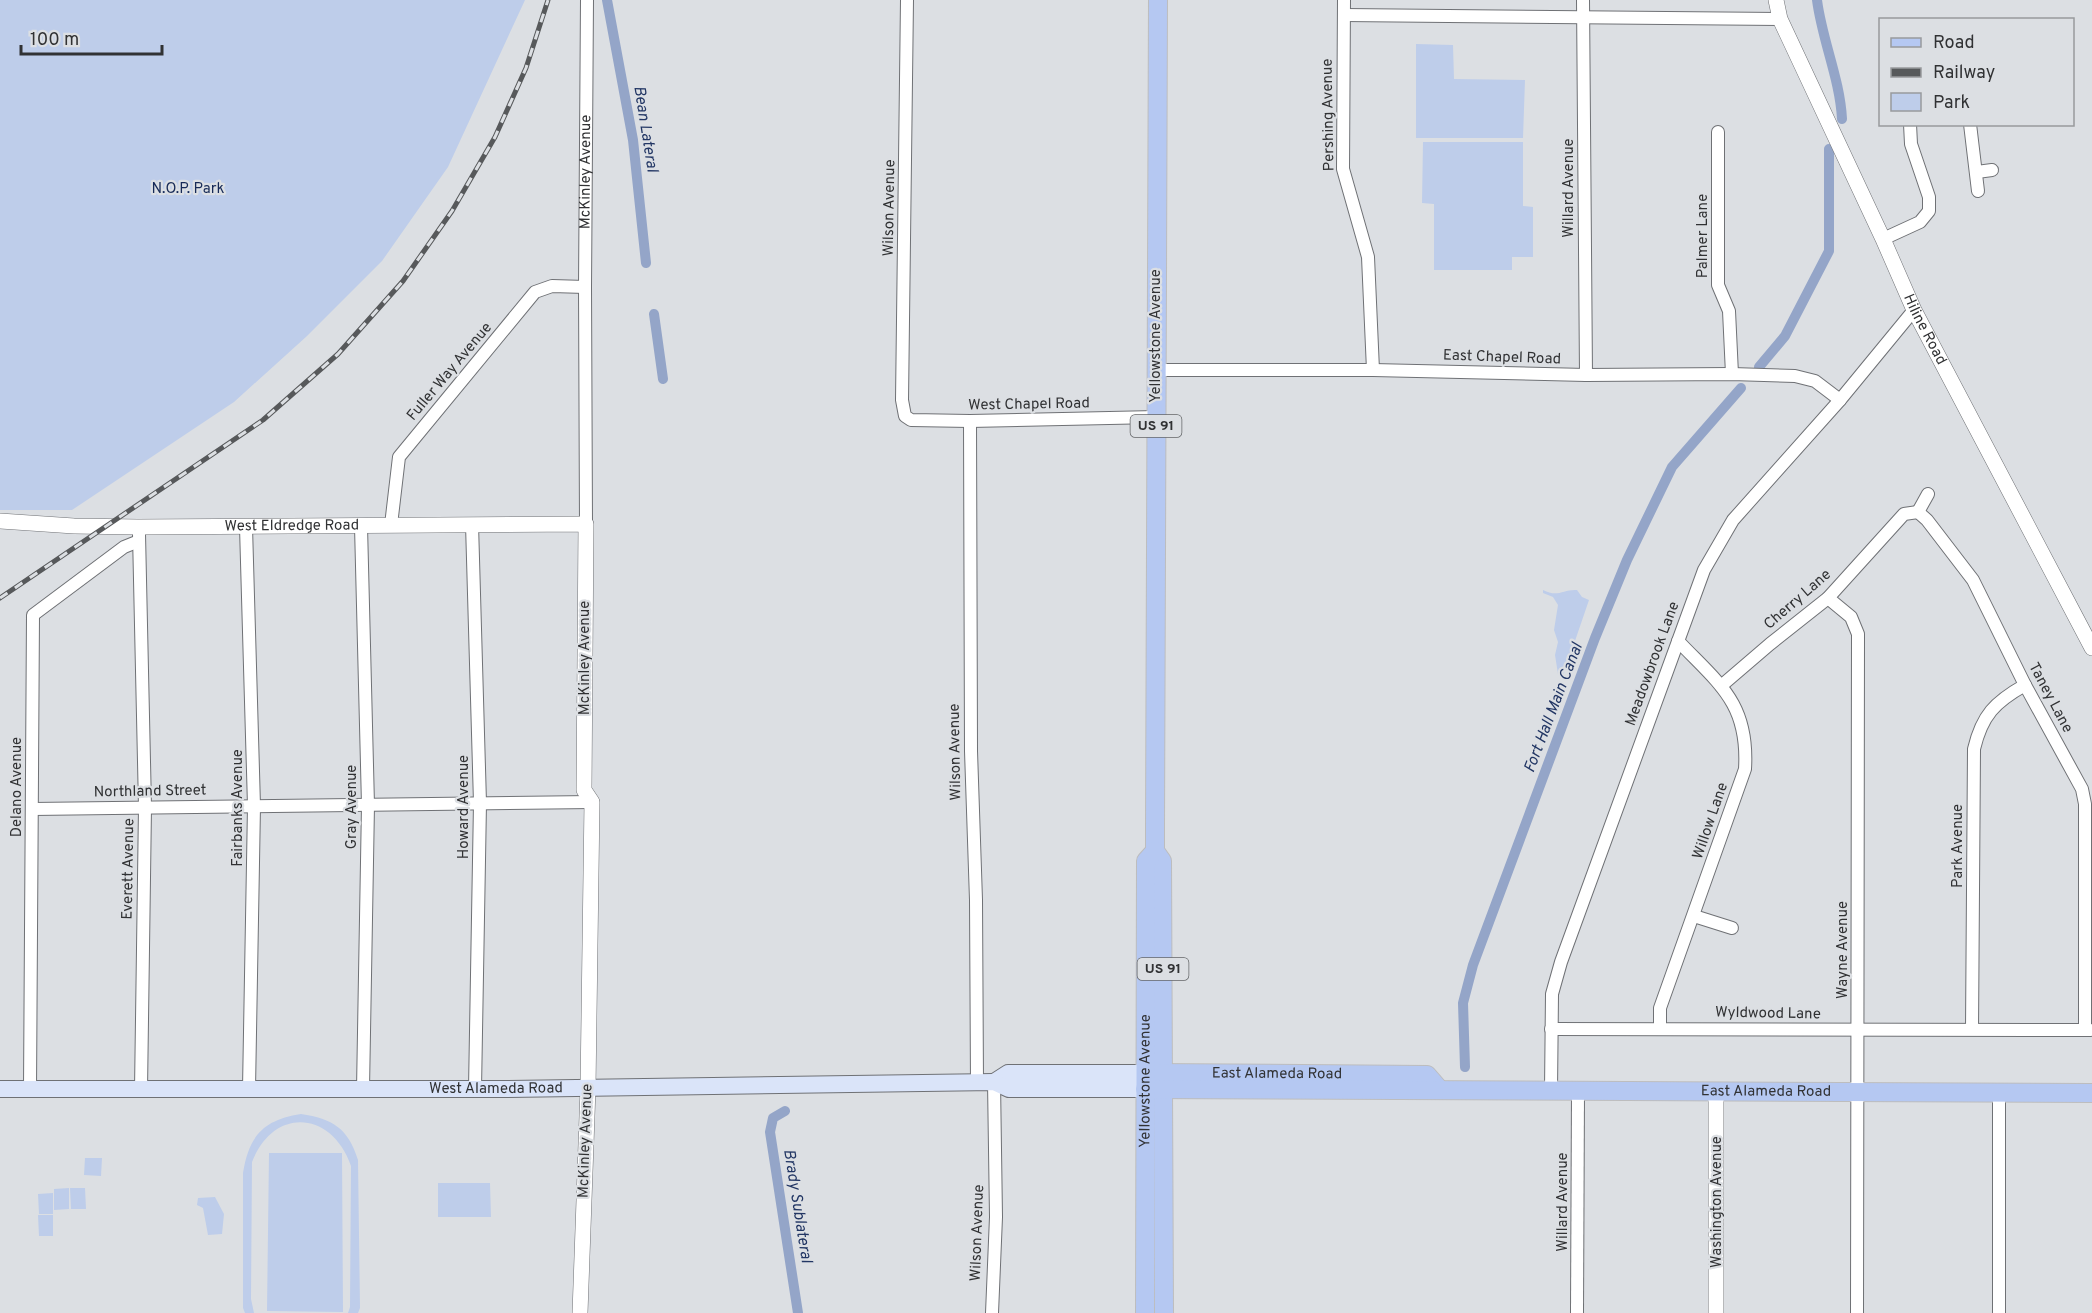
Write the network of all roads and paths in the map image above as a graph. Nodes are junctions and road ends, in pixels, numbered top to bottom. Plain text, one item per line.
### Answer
1 (587, 0) edge
2 (907, 0) edge
3 (1158, 0) edge
4 (1344, 0) edge
5 (1583, 0) edge
6 (1776, 0) edge
7 (1344, 15) junction
8 (1583, 18) junction
9 (1780, 19) junction
10 (1910, 126) edge
11 (1970, 126) edge
12 (1718, 132) dead end
13 (1992, 171) dead end
14 (1977, 172) junction
15 (1978, 191) dead end
16 (1883, 239) junction
17 (585, 287) junction
18 (1914, 310) junction
19 (1156, 370) junction
20 (1373, 370) junction
21 (1732, 374) junction
22 (1586, 375) junction
23 (1840, 400) junction
24 (905, 416) joint
25 (1156, 417) junction
26 (970, 422) junction
27 (1928, 494) dead end
28 (1918, 512) junction
29 (0, 521) edge
30 (472, 524) junction
31 (586, 524) junction
32 (391, 525) junction
33 (361, 526) junction
34 (246, 527) junction
35 (139, 534) junction
36 (1828, 598) junction
37 (1678, 641) junction
38 (2092, 648) edge
39 (2025, 685) junction
40 (1721, 686) junction
41 (592, 802) junction
42 (480, 803) junction
43 (368, 805) junction
44 (254, 806) junction
45 (145, 807) junction
46 (32, 809) junction
47 (1694, 916) junction
48 (1732, 928) dead end
49 (1660, 1028) junction
50 (1551, 1029) junction
51 (1972, 1029) junction
52 (1858, 1030) junction
53 (2088, 1030) edge
54 (1154, 1081) junction
55 (994, 1082) junction
56 (977, 1083) junction
57 (588, 1088) junction
58 (0, 1089) edge
59 (30, 1089) junction
60 (141, 1089) junction
61 (249, 1089) junction
62 (363, 1089) junction
63 (475, 1089) junction
64 (1551, 1091) junction
65 (1578, 1091) junction
66 (1716, 1092) junction
67 (1858, 1092) junction
68 (1999, 1093) junction
69 (2092, 1093) edge
70 (580, 1313) edge
71 (992, 1313) edge
72 (1145, 1313) edge
73 (1164, 1313) edge
74 (1577, 1313) edge
75 (1716, 1313) edge
76 (1857, 1313) edge
77 (1999, 1313) edge

1 - 17 street, McKinley Avenue
2 - 24 street, Wilson Avenue
3 - 19 main road, Yellowstone Avenue / US 91
4 - 7 street, Pershing Avenue
5 - 8 street, Willard Avenue
6 - 9 street, Hiline Road
7 - 8 street
7 - 20 street, Pershing Avenue
8 - 9 street
8 - 22 street, Willard Avenue
9 - 16 street, Hiline Road
10 - 16 street
11 - 14 street
12 - 21 street, Palmer Lane
13 - 14 street
14 - 15 street
16 - 18 street, Hiline Road
17 - 31 street, McKinley Avenue
17 - 32 street, Fuller Way Avenue
18 - 23 street, Meadowbrook Lane
18 - 38 street, Hiline Road
19 - 20 street, East Chapel Road
19 - 25 main road, Yellowstone Avenue / US 91
20 - 22 street, East Chapel Road
21 - 22 street, East Chapel Road
21 - 23 street, East Chapel Road
23 - 37 street, Meadowbrook Lane
24 - 26 street, West Chapel Road
25 - 26 street, West Chapel Road
25 - 54 main road, Yellowstone Avenue / US 91
26 - 56 street, Wilson Avenue
27 - 28 street
28 - 36 street, Cherry Lane
28 - 39 street, Taney Lane
29 - 35 street, West Eldredge Road
30 - 31 street, West Eldredge Road
30 - 32 street, West Eldredge Road
30 - 42 street, Howard Avenue
31 - 41 street, McKinley Avenue
32 - 33 street, West Eldredge Road
33 - 34 street, West Eldredge Road
33 - 43 street, Gray Avenue
34 - 35 street, West Eldredge Road
34 - 44 street, Fairbanks Avenue
35 - 45 street, Everett Avenue
35 - 46 street, Delano Avenue
36 - 40 street, Cherry Lane
36 - 52 street, Wayne Avenue
37 - 40 street, Willow Lane
37 - 50 street, Meadowbrook Lane
39 - 51 street, Park Avenue
39 - 53 street, Taney Lane
40 - 47 street, Willow Lane
41 - 42 street, Northland Street
41 - 57 street, McKinley Avenue
42 - 43 street, Northland Street
42 - 63 street, Howard Avenue
43 - 44 street, Northland Street
43 - 62 street, Gray Avenue
44 - 45 street, Northland Street
44 - 61 street, Fairbanks Avenue
45 - 46 street, Northland Street
45 - 60 street, Everett Avenue
46 - 59 street, Delano Avenue
47 - 48 street
47 - 49 street, Willow Lane
49 - 50 street, Wyldwood Lane
49 - 52 street, Wyldwood Lane
50 - 64 street, Meadowbrook Lane
51 - 52 street, Wyldwood Lane
51 - 53 street, Wyldwood Lane
52 - 67 street, Wayne Avenue
54 - 55 main road, West Alameda Road
54 - 64 main road, East Alameda Road
54 - 72 main road, Yellowstone Avenue
54 - 73 main road, Yellowstone Avenue
55 - 56 main road, West Alameda Road
55 - 71 street, Wilson Avenue
56 - 57 main road, West Alameda Road
57 - 63 main road, West Alameda Road
57 - 70 street, McKinley Avenue
58 - 59 main road, West Alameda Road
59 - 60 main road, West Alameda Road
60 - 61 main road, West Alameda Road
61 - 62 main road, West Alameda Road
62 - 63 main road, West Alameda Road
64 - 65 main road, East Alameda Road
65 - 66 main road, East Alameda Road
65 - 74 street, Willard Avenue
66 - 67 main road, East Alameda Road
66 - 75 street, Washington Avenue
67 - 68 main road, East Alameda Road
67 - 76 street, Wayne Avenue
68 - 69 main road, East Alameda Road
68 - 77 street

